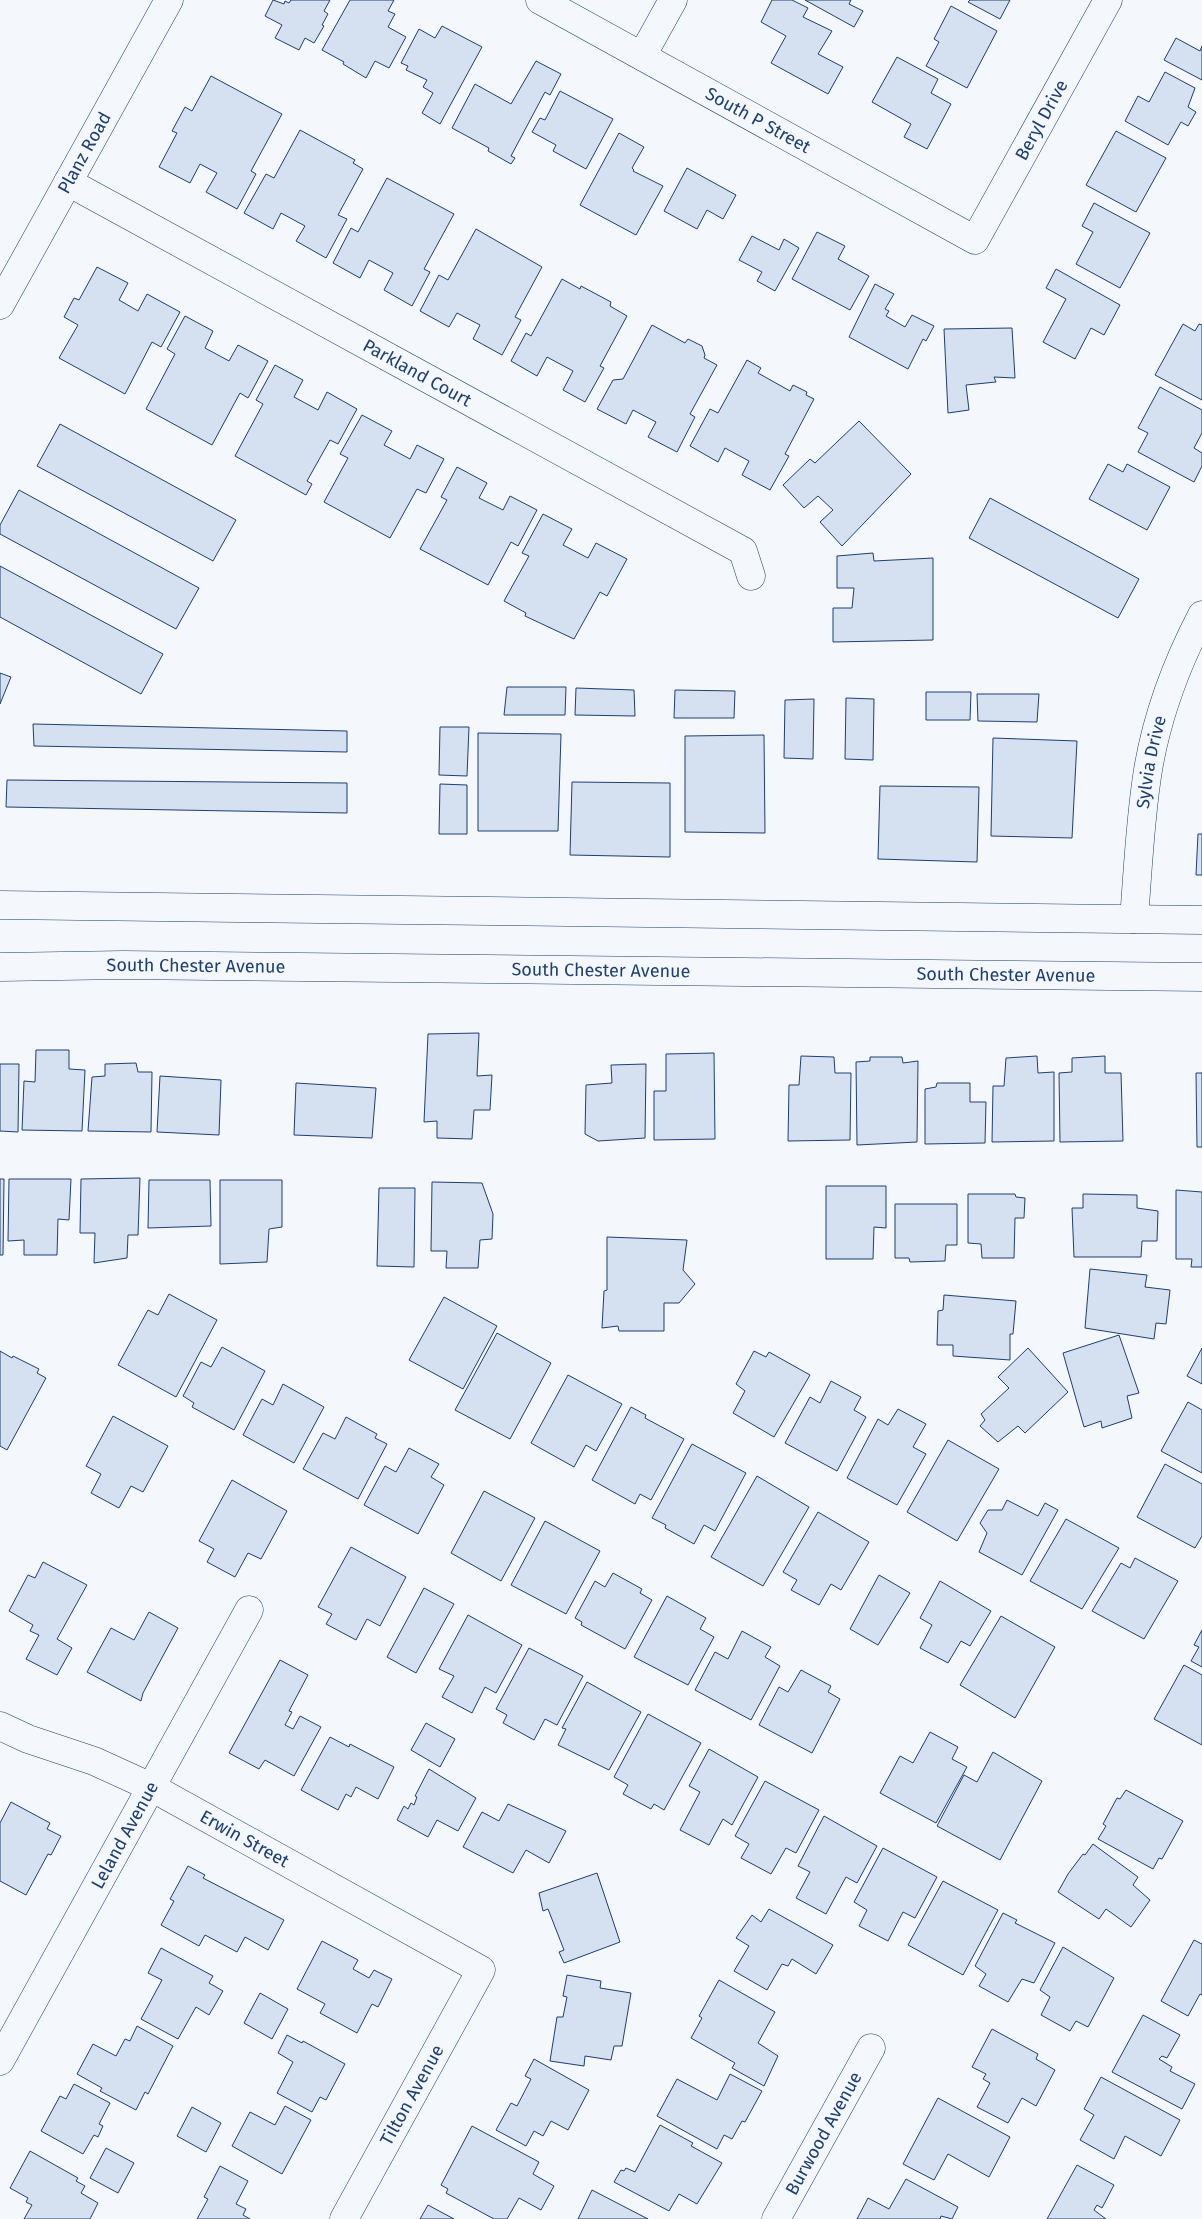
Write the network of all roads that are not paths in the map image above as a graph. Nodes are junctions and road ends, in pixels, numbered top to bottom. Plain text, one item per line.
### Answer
1 (169, 0) edge
2 (540, 0) edge
3 (673, 0) edge
4 (1108, 0) edge
5 (642, 56) junction
6 (68, 182) junction
7 (975, 240) joint
8 (0, 305) edge
9 (751, 576) dead end
10 (1202, 615) edge
11 (0, 905) edge
12 (1134, 919) junction
13 (1202, 920) edge
14 (0, 967) edge
15 (1202, 978) edge
16 (249, 1610) dead end
17 (0, 1726) edge
18 (151, 1787) junction
19 (481, 1970) joint
20 (871, 2048) dead end
21 (0, 2060) edge
22 (344, 2219) edge
23 (776, 2219) edge

1 - 6 street, Planz Road
2 - 5 street, South P Street
3 - 5 street
4 - 7 street, Beryl Drive
5 - 7 street, South P Street
6 - 8 street, Planz Road
6 - 9 street, Parkland Court
10 - 12 street, Sylvia Drive
11 - 12 street
12 - 13 street
14 - 15 street, South Chester Avenue
16 - 18 street, Leland Avenue
17 - 18 street, Erwin Street
18 - 19 street, Erwin Street
18 - 21 street, Leland Avenue
19 - 22 street, Tilton Avenue
20 - 23 street, Burwood Avenue

